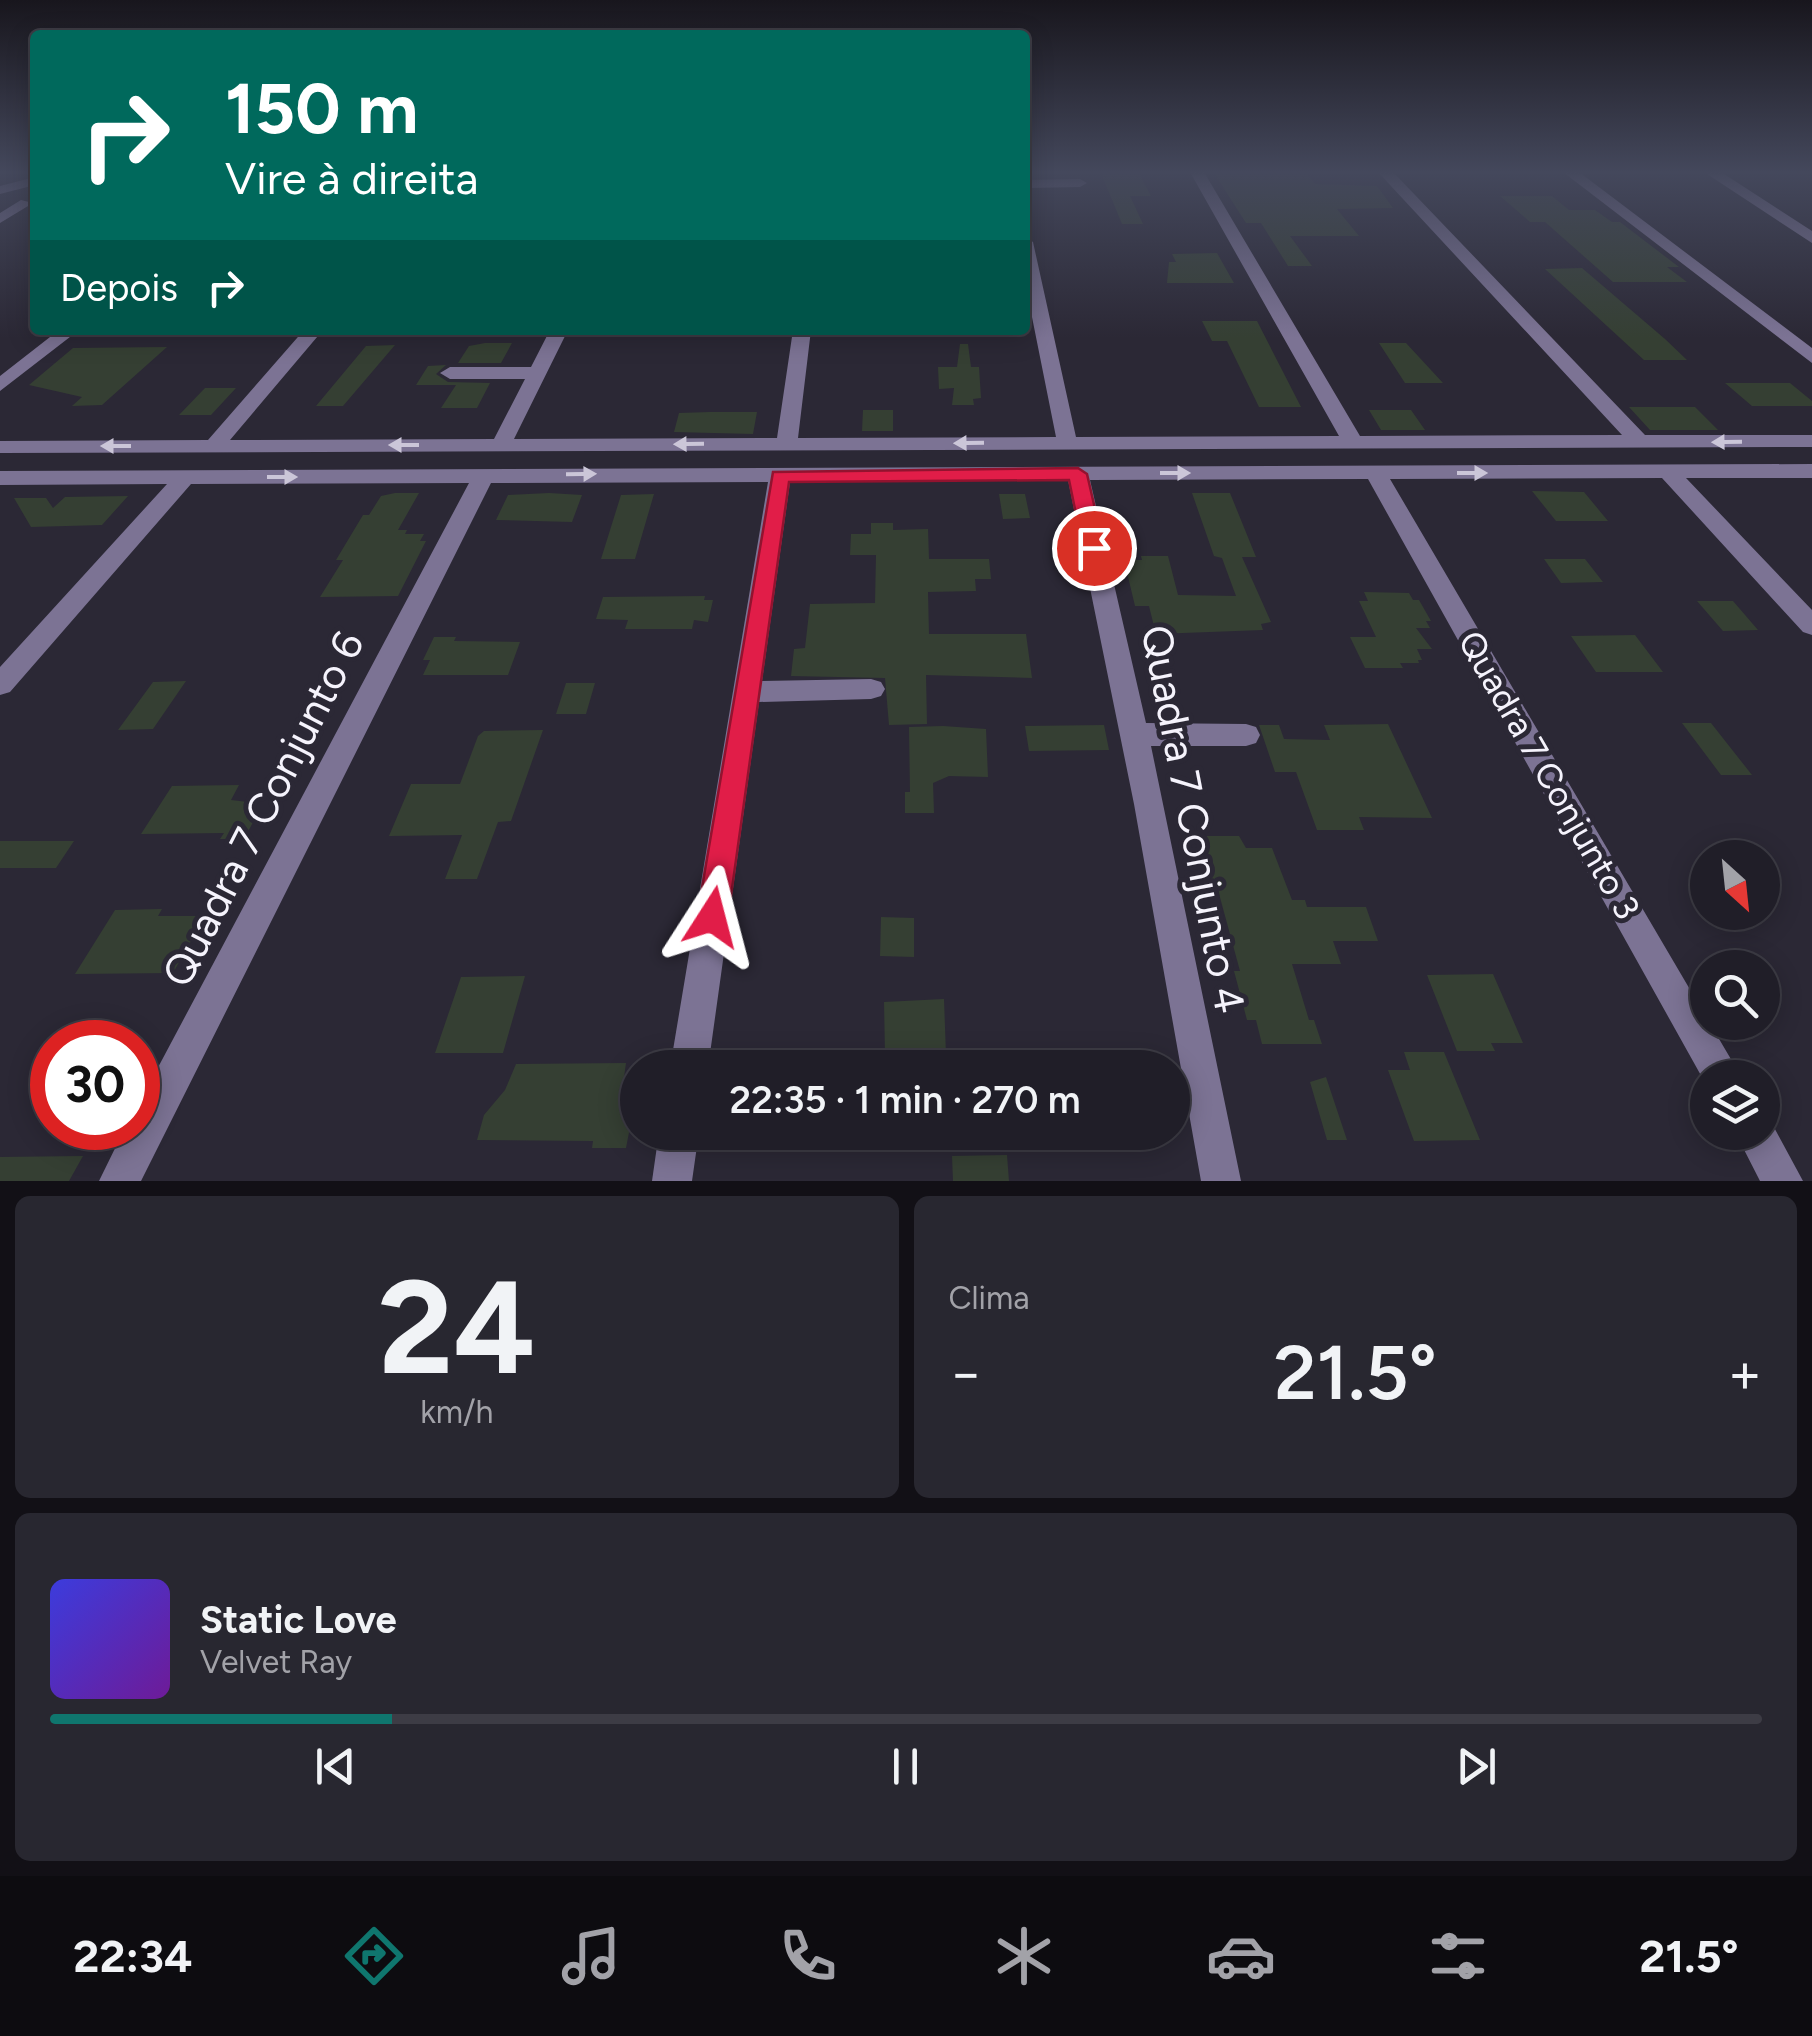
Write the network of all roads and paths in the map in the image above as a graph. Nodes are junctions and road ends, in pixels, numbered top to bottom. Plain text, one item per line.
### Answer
1 (1229, 227) edge
2 (1437, 227) edge
3 (1642, 227) edge
4 (1030, 266) edge
5 (64, 335) edge
6 (310, 335) edge
7 (557, 335) edge
8 (801, 335) edge
9 (1812, 357) edge
10 (450, 373) dead end
11 (538, 373) junction
12 (0, 386) edge
13 (1812, 441) edge
14 (1067, 442) junction
15 (787, 443) junction
16 (1209, 443) junction
17 (920, 444) junction
18 (1353, 444) junction
19 (1496, 444) junction
20 (1642, 444) junction
21 (502, 445) junction
22 (630, 445) junction
23 (0, 446) edge
24 (58, 446) junction
25 (214, 446) junction
26 (359, 446) junction
27 (1812, 470) edge
28 (1375, 472) junction
29 (1220, 473) junction
30 (618, 474) junction
31 (1078, 474) junction
32 (1521, 474) junction
33 (1670, 474) junction
34 (916, 475) junction
35 (483, 476) junction
36 (780, 476) junction
37 (185, 477) junction
38 (334, 477) junction
39 (11, 478) edge
40 (1812, 626) edge
41 (0, 685) edge
42 (871, 689) dead end
43 (747, 692) junction
44 (1134, 734) junction
45 (1246, 735) dead end
46 (692, 1050) edge
47 (1713, 1060) edge
48 (676, 1150) edge
49 (1765, 1150) edge
50 (119, 1181) edge
51 (672, 1181) edge
52 (1221, 1181) edge
53 (1783, 1181) edge

1 - 18 street
2 - 20 street
3 - 9 street
4 - 14 street
5 - 12 street
6 - 25 street
7 - 11 street
8 - 15 street
10 - 11 street
11 - 21 street
13 -> 20 street
14 - 16 street
14 -> 17 street
15 - 17 street
15 -> 22 street
16 - 18 street
16 - 29 street
17 - 34 street
18 - 19 street
19 - 20 street
19 - 32 street
21 - 22 street
21 -> 26 street
22 - 30 street
23 - 24 street
25 -> 24 street
24 - 39 street
25 - 26 street
26 - 38 street
27 - 33 street
28 - 29 street
28 -> 32 street
28 - 47 street, Quadra 7 Conjunto 3
31 -> 29 street
35 -> 30 street
30 - 36 street
31 - 34 street
31 - 44 street, Quadra 7 Conjunto 4
32 - 33 street
33 - 40 street
34 - 36 street
35 - 38 street
35 - 50 street, Quadra 7 Conjunto 6
36 - 43 street
37 -> 38 street
37 - 39 street
37 - 41 street
42 - 43 street
43 - 46 street
44 - 45 street
44 - 52 street, Quadra 7 Conjunto 4
48 - 51 street
49 - 53 street

